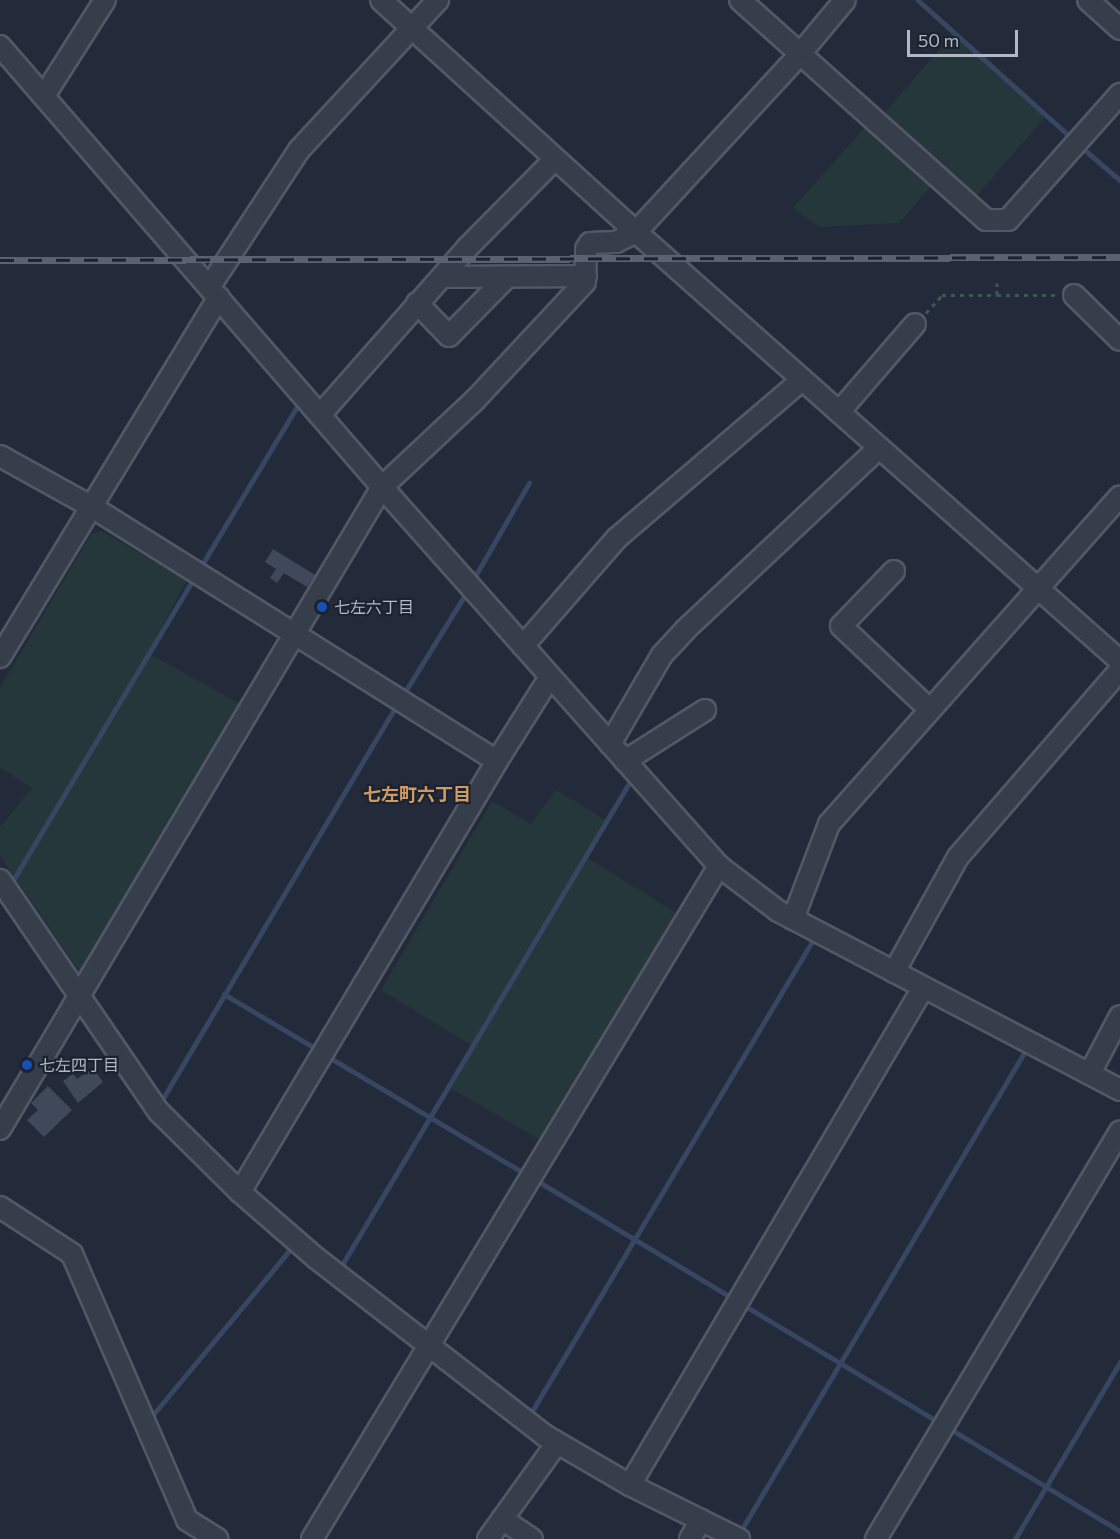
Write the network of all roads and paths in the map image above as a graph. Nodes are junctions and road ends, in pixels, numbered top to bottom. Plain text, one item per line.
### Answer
1 (105, 0) edge
2 (381, 0) edge
3 (438, 0) edge
4 (740, 0) edge
5 (845, 0) edge
6 (1088, 0) edge
7 (412, 28) junction
8 (1120, 29) edge
9 (0, 46) edge
10 (800, 54) junction
11 (1120, 94) edge
12 (44, 96) junction
13 (555, 159) junction
14 (636, 232) junction
15 (586, 276) junction
16 (442, 277) junction
17 (507, 277) junction
18 (997, 283) dead end
19 (215, 292) junction
20 (997, 295) junction
21 (1074, 295) joint
22 (417, 303) junction
23 (915, 324) joint
24 (1120, 339) edge
25 (802, 380) junction
26 (839, 412) junction
27 (320, 416) junction
28 (879, 448) junction
29 (0, 456) edge
30 (382, 487) junction
31 (1120, 496) edge
32 (92, 507) junction
33 (894, 571) dead end
34 (1039, 588) junction
35 (296, 633) junction
36 (523, 646) junction
37 (0, 657) edge
38 (1120, 661) edge
39 (1120, 670) edge
40 (550, 677) junction
41 (705, 710) dead end
42 (930, 710) junction
43 (609, 744) junction
44 (497, 761) junction
45 (625, 761) junction
46 (719, 866) junction
47 (0, 880) edge
48 (793, 919) junction
49 (894, 972) junction
50 (923, 988) junction
51 (78, 996) junction
52 (1120, 1016) edge
53 (1090, 1073) junction
54 (1120, 1090) edge
55 (0, 1129) edge
56 (1120, 1131) edge
57 (240, 1192) junction
58 (0, 1207) edge
59 (430, 1348) junction
60 (557, 1443) junction
61 (630, 1485) junction
62 (502, 1519) junction
63 (701, 1520) junction
64 (217, 1539) edge
65 (312, 1539) edge
66 (488, 1539) edge
67 (532, 1539) edge
68 (690, 1539) edge
69 (739, 1539) edge
70 (876, 1539) edge

1 - 12 street
2 - 7 street
3 - 7 street
4 - 10 street
5 - 10 street
6 - 8 street
7 - 13 street
7 - 19 street
9 - 12 street
10 - 11 street
10 - 14 street
12 - 19 street
13 - 14 street
13 - 16 street
14 - 15 street
14 - 25 street
15 - 17 street
15 - 30 street
16 - 17 street
16 - 22 street
17 - 22 street
18 - 20 path
19 - 27 street
19 - 32 street
20 - 21 path
20 - 23 path
21 - 24 street
22 - 27 street
23 - 26 street
25 - 26 street
25 - 36 street
26 - 28 street
27 - 30 street
28 - 34 street
28 - 43 street
29 - 32 street
30 - 35 street
30 - 36 street
31 - 34 street
32 - 35 street
32 - 37 street
33 - 42 street
34 - 38 street
34 - 42 street
35 - 44 street
35 - 51 street
36 - 40 street
39 - 49 street
40 - 43 street
40 - 44 street
41 - 45 street
42 - 48 street
43 - 45 street
44 - 57 street
45 - 46 street
46 - 48 street
46 - 59 street
47 - 51 street
48 - 49 street
49 - 50 street
50 - 53 street
50 - 61 street
51 - 55 street
51 - 57 street
52 - 53 street
53 - 54 street
56 - 70 street
57 - 59 street
58 - 64 street
59 - 60 street
59 - 65 street
60 - 61 street
60 - 62 street
61 - 63 street
62 - 66 street
62 - 67 street
63 - 68 street
63 - 69 street

